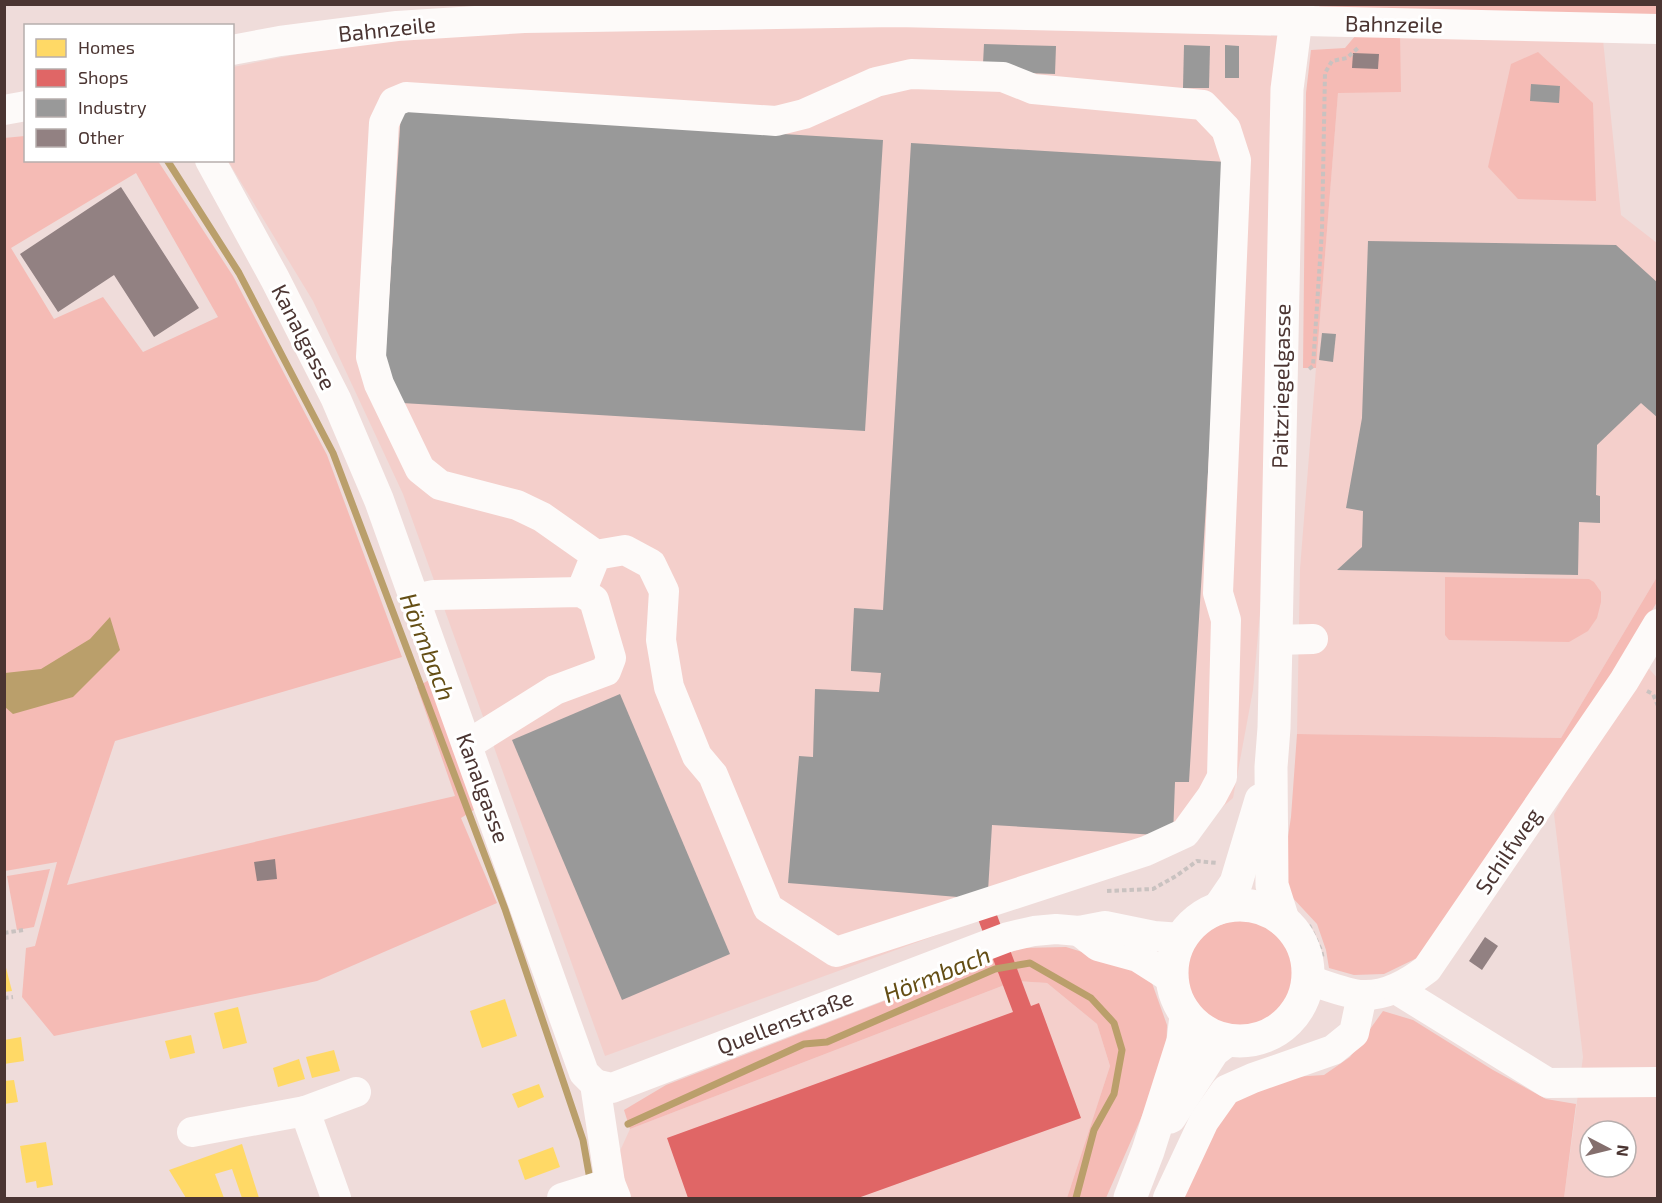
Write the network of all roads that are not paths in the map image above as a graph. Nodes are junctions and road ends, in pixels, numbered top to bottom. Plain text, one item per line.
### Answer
1 (1298, 16) edge
2 (1658, 29) edge
3 (234, 50) edge
4 (24, 106) edge
5 (4, 110) edge
6 (211, 162) edge
7 (596, 555) junction
8 (581, 592) junction
9 (415, 599) junction
10 (1658, 624) edge
11 (1313, 639) dead end
12 (1276, 640) junction
13 (467, 745) junction
14 (1271, 767) junction
15 (1219, 908) junction
16 (1283, 920) junction
17 (1079, 931) junction
18 (1181, 938) junction
19 (1171, 978) junction
20 (1308, 980) junction
21 (1396, 989) junction
22 (1362, 995) junction
23 (1186, 1016) junction
24 (1226, 1041) junction
25 (1658, 1082) edge
26 (595, 1084) junction
27 (357, 1092) dead end
28 (305, 1111) junction
29 (192, 1132) dead end
30 (1148, 1151) junction
31 (613, 1191) edge
32 (336, 1198) edge
33 (562, 1198) edge
34 (1130, 1198) edge
35 (1168, 1198) edge

1 - 2 street, Bahnzeile
1 - 3 street, Bahnzeile
1 - 12 main road, Paitzriegelgasse
4 - 5 street
6 - 9 street, Kanalgasse
7 - 7 street
7 - 8 street
8 - 9 street
8 - 13 street
9 - 13 street, Kanalgasse
10 - 21 street, Schilfweg
11 - 12 street
12 - 14 main road, Paitzriegelgasse
13 - 26 street, Kanalgasse
14 - 15 main road, Paitzriegelgasse
14 - 16 main road, Paitzriegelgasse
15 - 16 main road
15 - 18 main road
16 - 20 main road
17 - 18 street, Quellenstraße
17 - 19 street
17 - 26 street, Quellenstraße
18 - 19 main road
19 - 23 main road
20 - 22 street, Schilfweg
20 - 24 main road
21 - 22 street, Schilfweg
21 - 25 street
22 - 35 street
23 - 24 main road
23 - 30 main road
24 - 30 main road
26 - 31 street, Kanalgasse
27 - 28 street
28 - 29 street
28 - 32 street
30 - 34 main road
31 - 33 street

